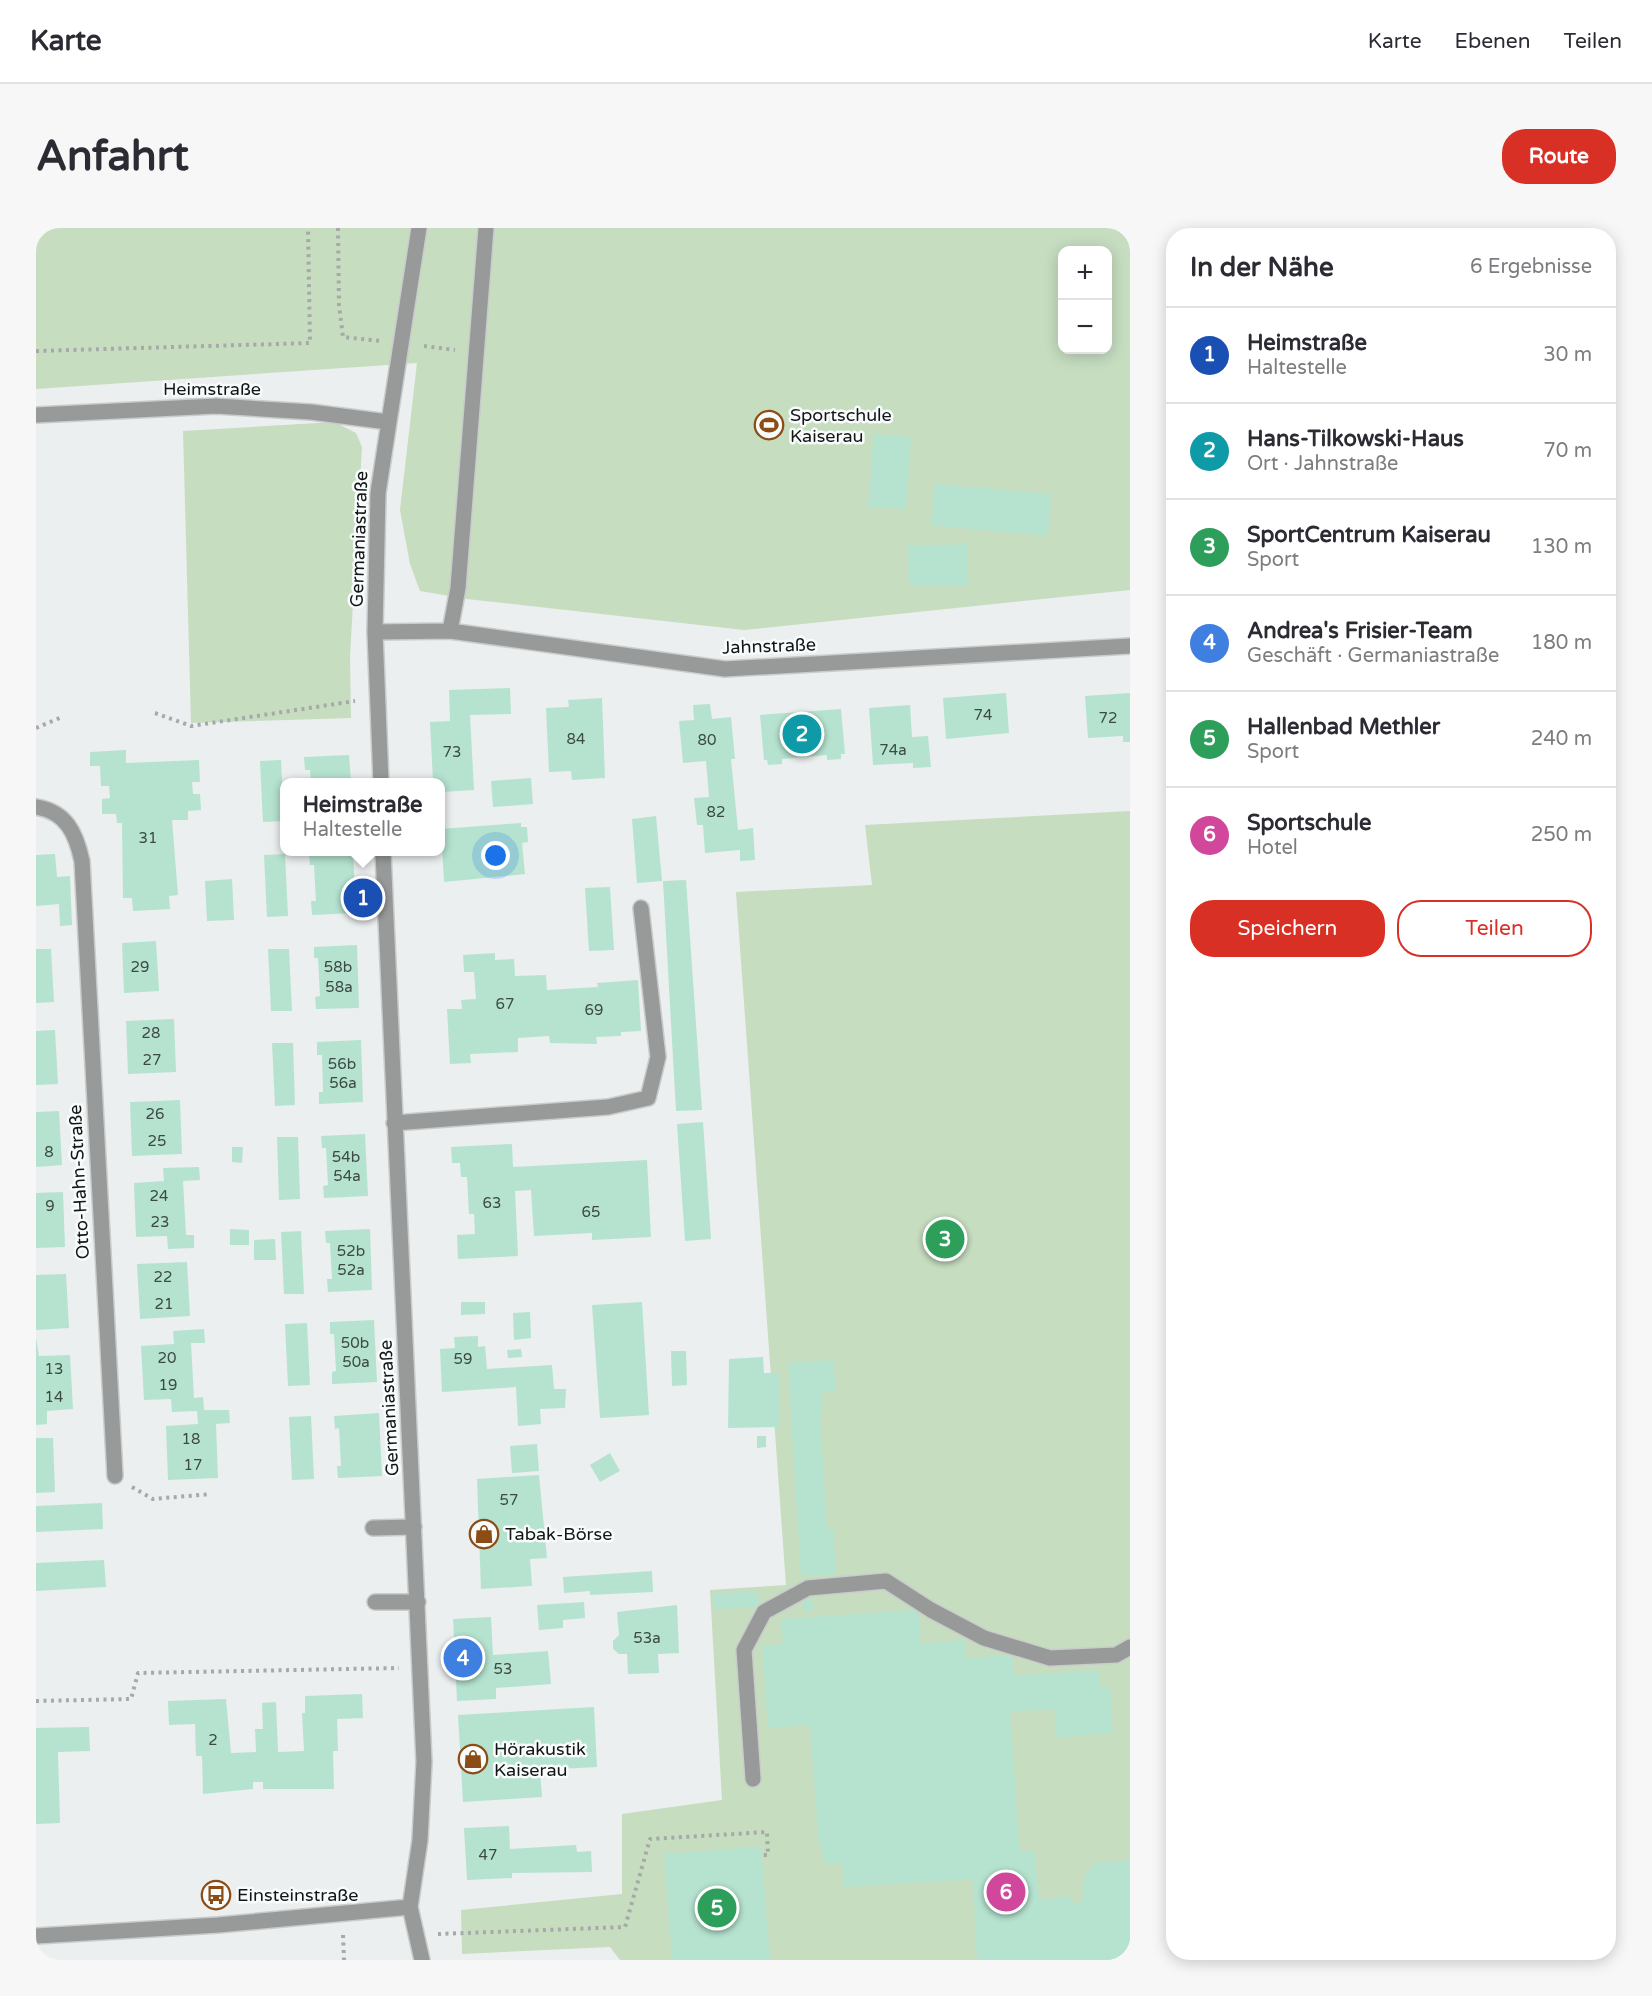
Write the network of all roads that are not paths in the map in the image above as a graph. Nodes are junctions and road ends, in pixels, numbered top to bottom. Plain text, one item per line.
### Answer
1 (419, 228) edge
2 (486, 228) edge
3 (36, 415) edge
4 (388, 422) junction
5 (450, 631) junction
6 (375, 632) junction
7 (1130, 646) edge
8 (381, 778) edge
9 (36, 807) edge
10 (383, 856) edge
11 (641, 908) dead end
12 (394, 1123) junction
13 (115, 1476) road end
14 (414, 1527) junction
15 (373, 1528) dead end
16 (375, 1602) dead end
17 (418, 1602) junction
18 (1130, 1647) edge
19 (753, 1779) dead end
20 (410, 1907) junction
21 (36, 1936) edge
22 (422, 1960) edge

1 - 4 street, Germaniastraße
2 - 5 street
3 - 4 street, Heimstraße
4 - 6 street, Germaniastraße
5 - 6 street, Jahnstraße
5 - 7 street, Jahnstraße
6 - 8 street, Germaniastraße
9 - 13 street, Otto-Hahn-Straße
10 - 12 street, Germaniastraße
11 - 12 street
12 - 14 street, Germaniastraße
14 - 15 street
14 - 17 street, Germaniastraße
16 - 17 street
17 - 20 street, Germaniastraße
18 - 19 street
20 - 21 street
20 - 22 street, Germaniastraße

